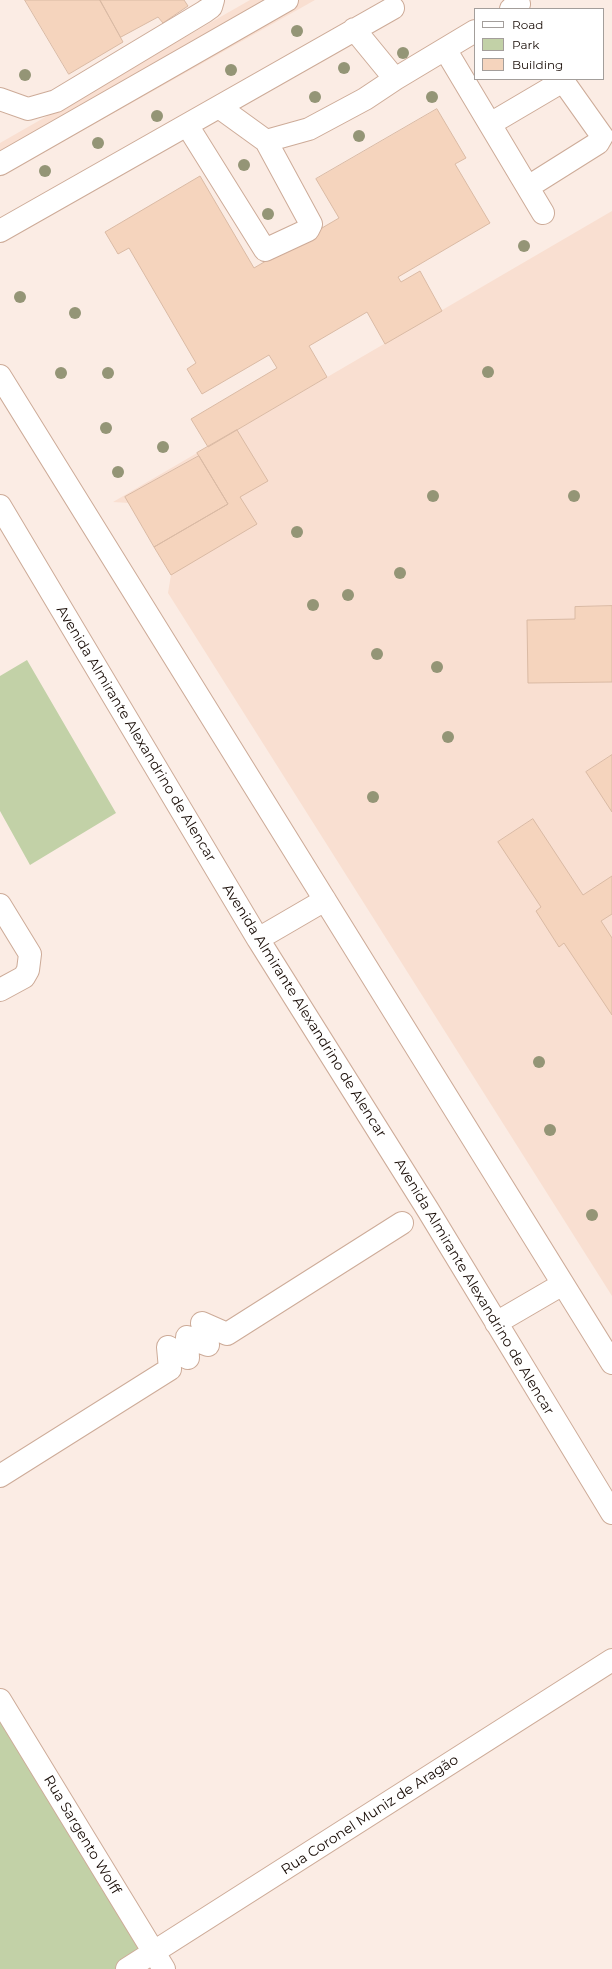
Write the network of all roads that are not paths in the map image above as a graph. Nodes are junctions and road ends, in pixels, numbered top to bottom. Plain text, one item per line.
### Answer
1 (213, 0) edge
2 (287, 0) edge
3 (393, 8) dead end
4 (354, 29) junction
5 (474, 32) edge
6 (445, 49) junction
7 (395, 79) junction
8 (0, 99) edge
9 (219, 107) junction
10 (490, 124) junction
11 (187, 125) junction
12 (266, 141) junction
13 (0, 164) edge
14 (528, 187) junction
15 (543, 213) dead end
16 (0, 231) edge
17 (1, 378) edge
18 (0, 506) edge
19 (325, 900) junction
20 (0, 905) edge
21 (258, 939) junction
22 (0, 990) edge
23 (402, 1223) dead end
24 (563, 1284) junction
25 (496, 1323) junction
26 (612, 1363) edge
27 (0, 1476) edge
28 (612, 1513) edge
29 (612, 1660) edge
30 (0, 1700) edge
31 (159, 1961) edge
32 (127, 1969) edge

1 - 8 street
2 - 13 street
3 - 4 street
4 - 7 street
4 - 9 street
5 - 6 street
6 - 7 street
6 - 10 street
7 - 12 street
9 - 11 street
9 - 12 street
10 - 14 street
10 - 14 street
11 - 12 street
11 - 16 street
14 - 15 street
17 - 19 street
18 - 21 street, Avenida Almirante Alexandrino de Alencar
19 - 21 street
19 - 24 street
20 - 22 street
21 - 25 street, Avenida Almirante Alexandrino de Alencar
23 - 27 street
24 - 25 street
24 - 26 street
25 - 28 street, Avenida Almirante Alexandrino de Alencar
29 - 31 street, Rua Coronel Muniz de Aragão
30 - 31 street, Rua Sargento Wolff
31 - 32 street, Rua Coronel Muniz de Aragão

